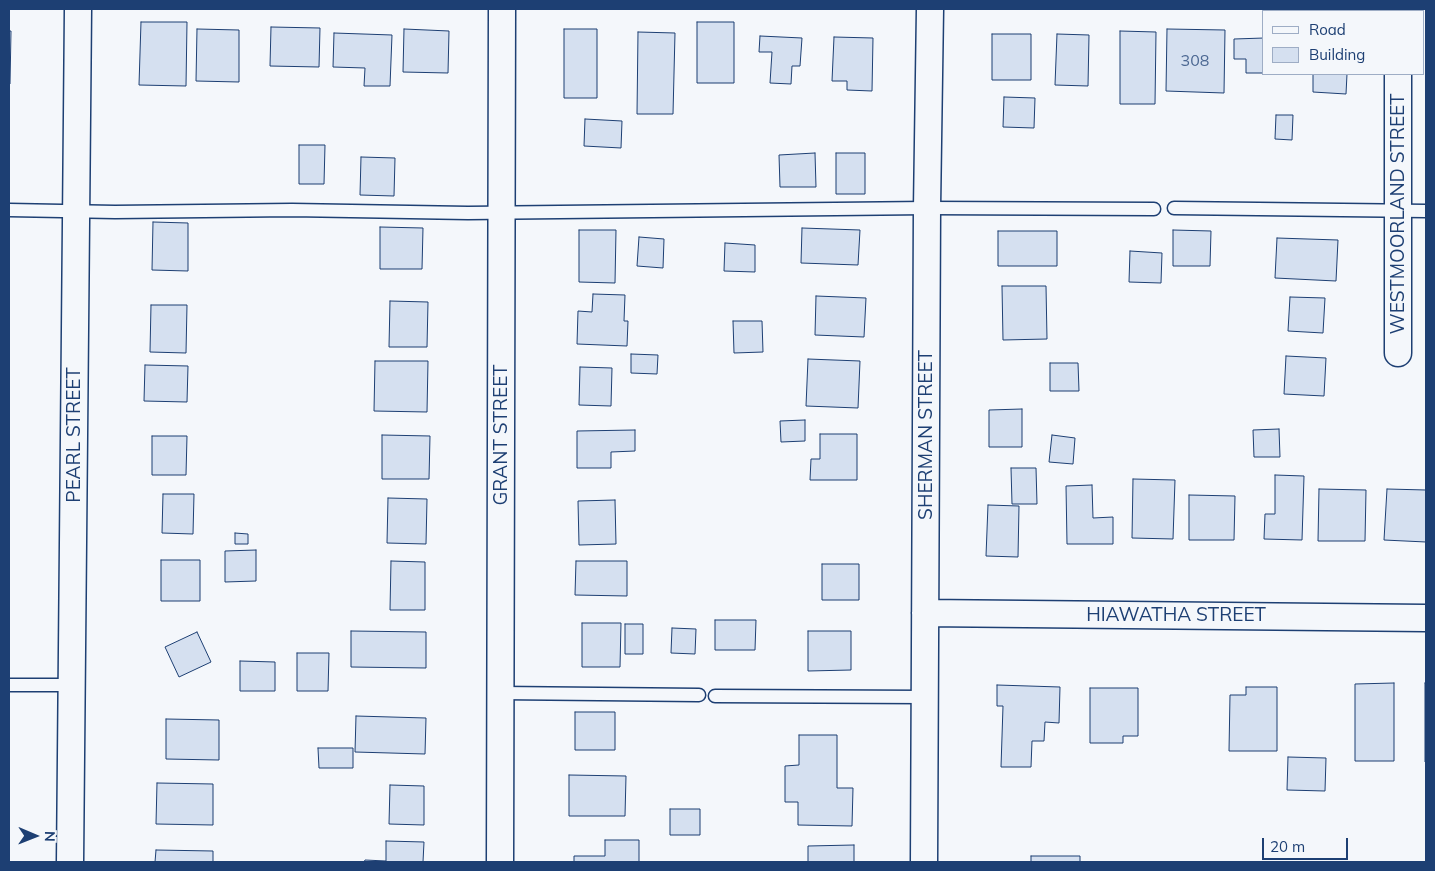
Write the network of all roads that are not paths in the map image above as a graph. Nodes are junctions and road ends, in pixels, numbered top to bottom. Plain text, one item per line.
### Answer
1 (78, 9) edge
2 (502, 9) edge
3 (930, 9) edge
4 (1398, 75) edge
5 (927, 208) junction
6 (1174, 208) dead end
7 (1154, 209) dead end
8 (9, 210) edge
9 (76, 211) junction
10 (1398, 211) junction
11 (1426, 211) edge
12 (502, 213) junction
13 (1398, 353) dead end
14 (925, 613) junction
15 (1426, 618) edge
16 (9, 685) edge
17 (72, 685) junction
18 (500, 693) junction
19 (699, 695) dead end
20 (715, 696) dead end
21 (925, 697) junction
22 (70, 862) edge
23 (500, 862) edge
24 (924, 862) edge

1 - 9 street, PEARL STREET
2 - 12 street, GRANT STREET
3 - 5 street, SHERMAN STREET
4 - 10 street, WESTMOORLAND STREET
5 - 7 lane
5 - 12 lane
5 - 14 street, SHERMAN STREET
6 - 10 lane
8 - 9 lane
9 - 12 lane
9 - 17 street, PEARL STREET
10 - 11 lane
10 - 13 street, WESTMOORLAND STREET
12 - 18 street, GRANT STREET
14 - 15 street, HIAWATHA STREET
14 - 21 street, SHERMAN STREET
16 - 17 lane
17 - 22 street, PEARL STREET
18 - 19 lane
18 - 23 street, GRANT STREET
20 - 21 lane
21 - 24 street, SHERMAN STREET

